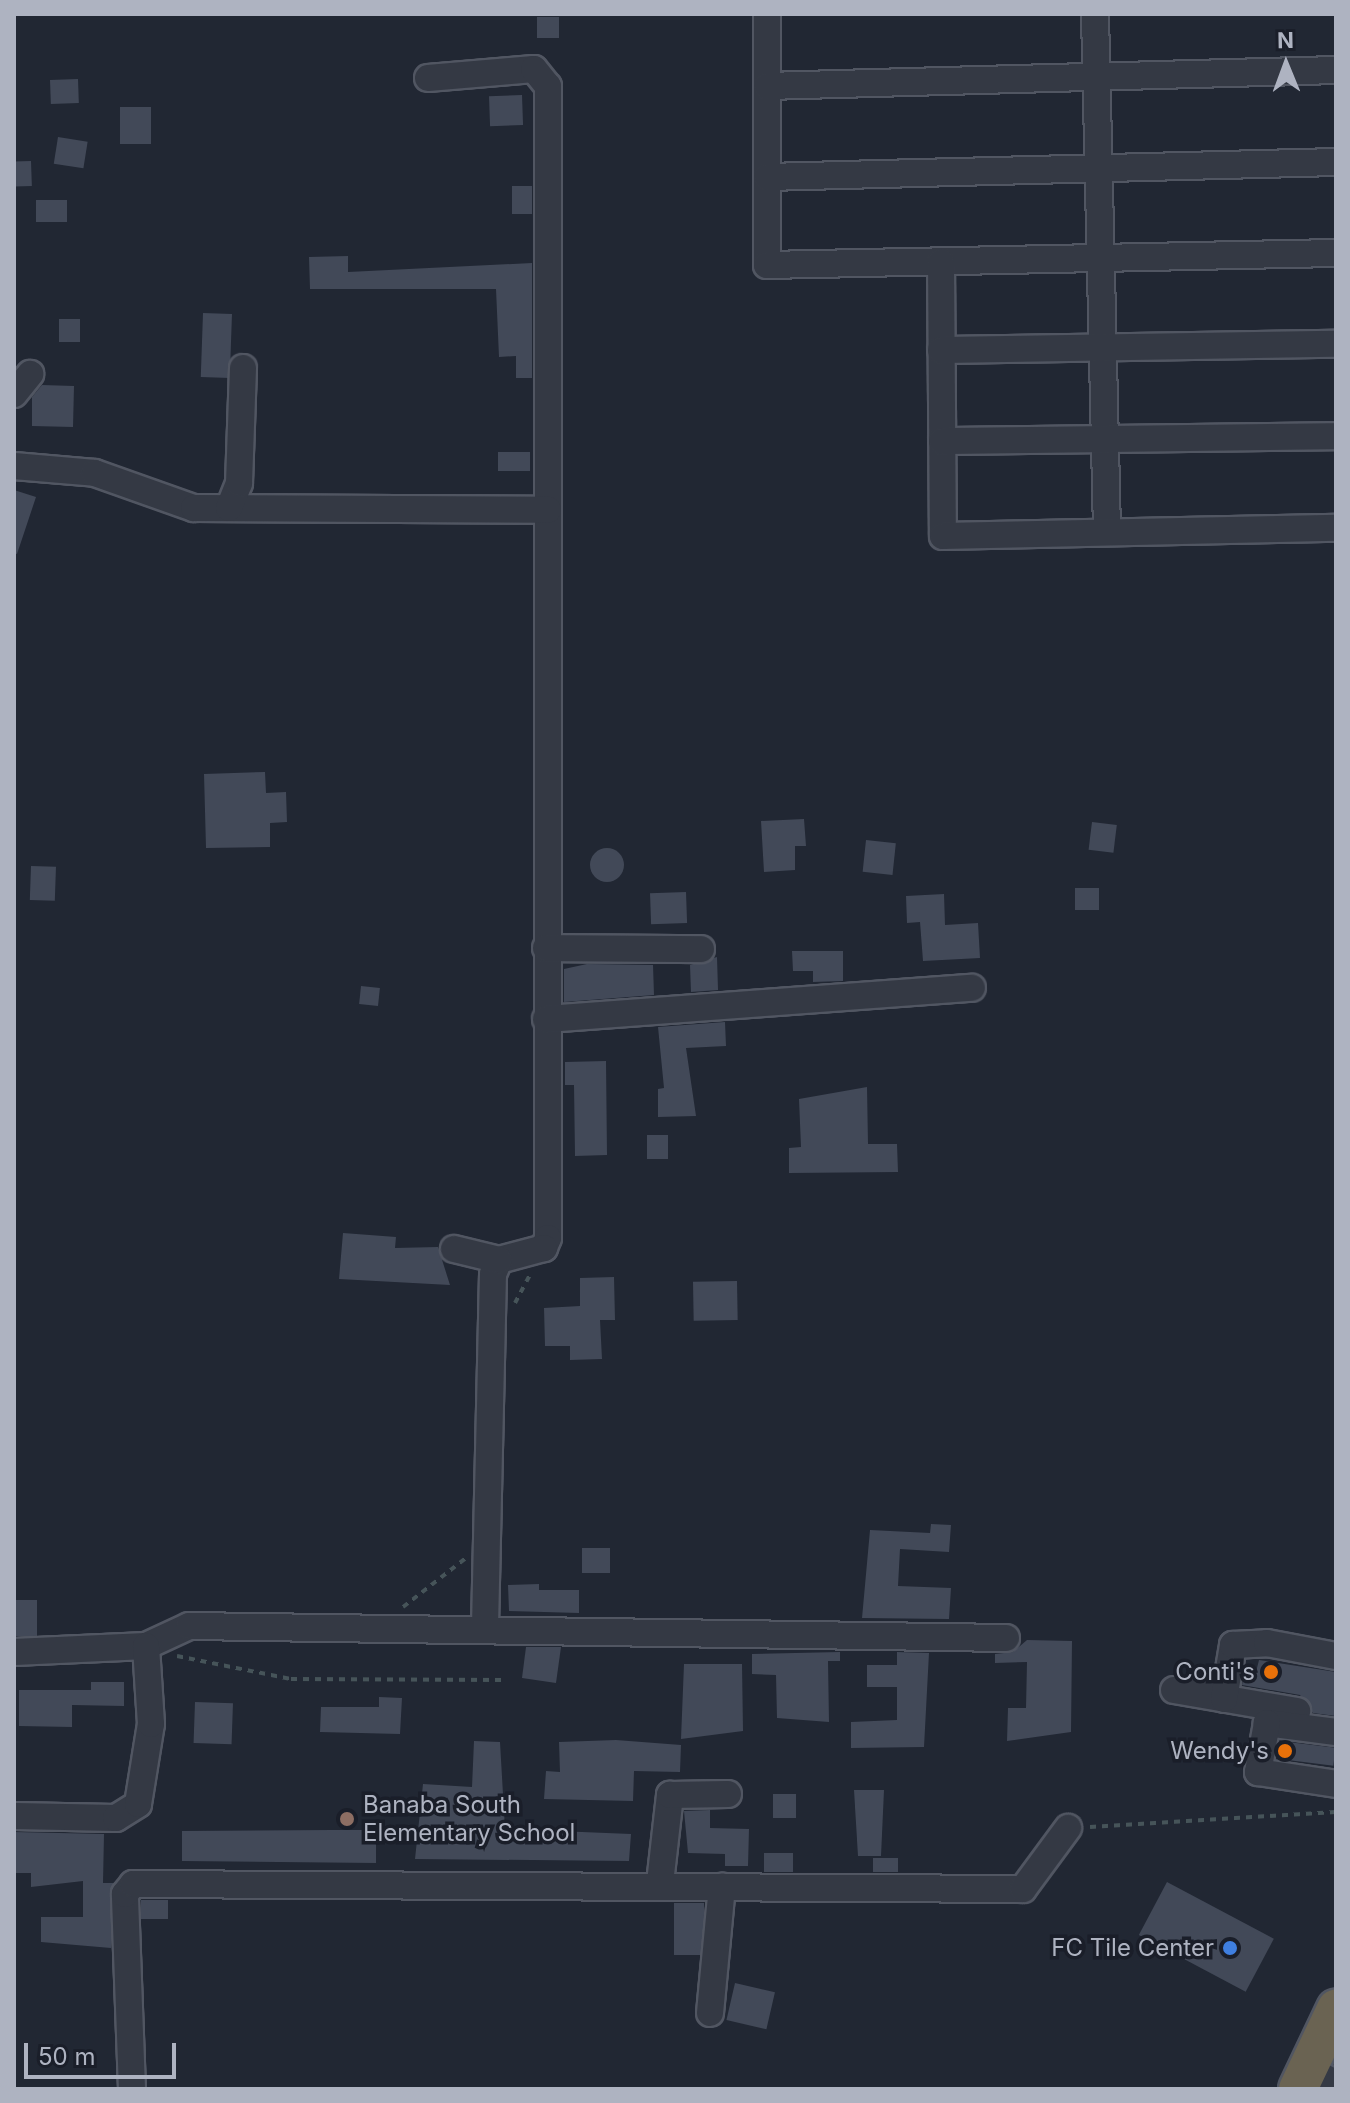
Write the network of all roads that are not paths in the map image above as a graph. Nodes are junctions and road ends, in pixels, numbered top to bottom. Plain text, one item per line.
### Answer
1 (767, 14) edge
2 (1095, 14) edge
3 (1336, 70) edge
4 (428, 78) dead end
5 (1096, 81) junction
6 (767, 86) junction
7 (1336, 162) edge
8 (1099, 169) junction
9 (767, 177) junction
10 (1336, 253) edge
11 (1101, 259) junction
12 (941, 262) junction
13 (1336, 344) edge
14 (941, 350) junction
15 (1102, 350) junction
16 (243, 368) dead end
17 (1336, 436) edge
18 (1104, 439) junction
19 (942, 441) junction
20 (14, 466) edge
21 (229, 508) junction
22 (548, 510) junction
23 (1336, 528) edge
24 (1107, 531) junction
25 (546, 948) junction
26 (701, 949) dead end
27 (972, 988) dead end
28 (546, 1019) junction
29 (454, 1249) dead end
30 (499, 1260) junction
31 (485, 1628) junction
32 (1006, 1638) dead end
33 (146, 1646) junction
34 (14, 1652) edge
35 (1336, 1656) edge
36 (1174, 1690) dead end
37 (1224, 1699) junction
38 (1336, 1718) edge
39 (1336, 1732) edge
40 (1336, 1784) edge
41 (728, 1794) dead end
42 (14, 1816) edge
43 (1068, 1828) road end
44 (660, 1883) junction
45 (722, 1887) junction
46 (1336, 2009) edge
47 (710, 2013) dead end
48 (1314, 2080) edge
49 (132, 2089) edge

1 - 6 street
2 - 5 street
3 - 5 street
4 - 22 street
5 - 6 street
5 - 8 street
6 - 9 street
7 - 8 street
8 - 9 street
8 - 11 street
9 - 12 street
10 - 11 street
11 - 12 street
11 - 15 street
12 - 14 street
13 - 15 street
14 - 15 street
14 - 19 street
15 - 18 street
16 - 21 street
17 - 18 street
18 - 19 street
18 - 24 street
19 - 24 street
20 - 21 street
21 - 22 street
22 - 25 street
23 - 24 street
25 - 26 street
25 - 28 street
27 - 28 street
28 - 30 street
29 - 30 street
30 - 31 street
31 - 32 street
31 - 33 street
33 - 34 street
33 - 42 street
35 - 37 street
36 - 37 street
37 - 38 street
39 - 40 street
41 - 44 street
43 - 45 street
44 - 45 street
44 - 49 street
45 - 47 street
46 - 48 highway

